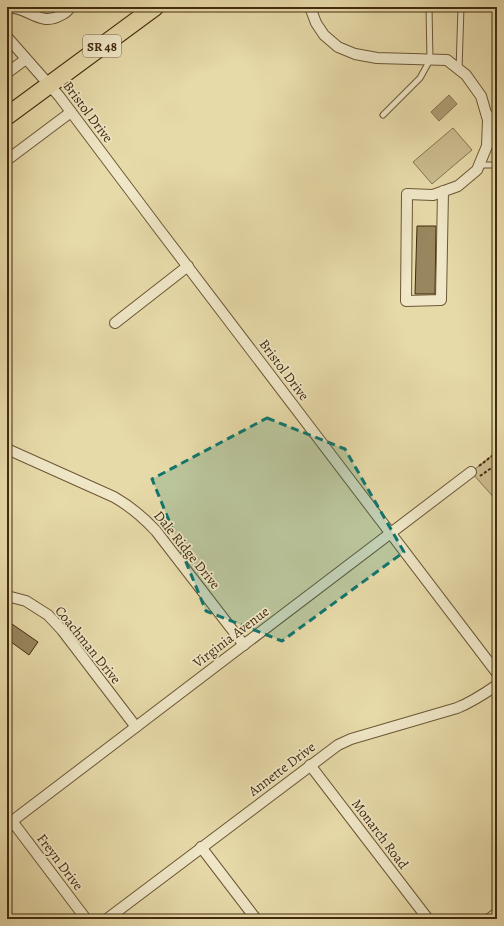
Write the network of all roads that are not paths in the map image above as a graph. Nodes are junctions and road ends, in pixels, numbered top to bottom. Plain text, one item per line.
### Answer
1 (70, 7) edge
2 (155, 7) edge
3 (310, 7) edge
4 (429, 7) edge
5 (461, 7) edge
6 (7, 8) edge
7 (7, 37) edge
8 (26, 59) junction
9 (430, 60) junction
10 (459, 70) junction
11 (7, 73) edge
12 (49, 84) junction
13 (71, 112) junction
14 (492, 114) edge
15 (383, 115) dead end
16 (7, 116) edge
17 (7, 160) edge
18 (479, 165) junction
19 (497, 165) edge
20 (442, 191) junction
21 (188, 266) junction
22 (116, 323) dead end
23 (7, 449) edge
24 (471, 472) road end
25 (390, 533) junction
26 (7, 596) edge
27 (244, 645) junction
28 (497, 673) edge
29 (497, 685) edge
30 (136, 727) junction
31 (310, 765) junction
32 (9, 823) edge
33 (201, 847) junction
34 (497, 913) edge
35 (86, 919) edge
36 (107, 919) edge
37 (256, 919) edge
38 (428, 919) edge
39 (489, 919) edge

1 - 6 street
2 - 12 main road, SR 48
3 - 9 street
4 - 9 lane
5 - 10 lane
7 - 8 street, Bristol Drive
8 - 11 street
8 - 12 street, Bristol Drive
9 - 10 street
9 - 15 lane
10 - 14 street
12 - 13 street, Bristol Drive
12 - 16 main road, SR 48
13 - 17 street
13 - 21 street, Bristol Drive
14 - 18 street
18 - 19 lane
18 - 20 street
20 - 20 street
21 - 22 street
21 - 25 street, Bristol Drive
23 - 27 street, Dale Ridge Drive
24 - 25 street, Virginia Avenue
25 - 27 street, Virginia Avenue
25 - 28 street, Bristol Drive
26 - 30 street, Coachman Drive
27 - 30 street, Virginia Avenue
29 - 31 street, Annette Drive
30 - 32 street, Virginia Avenue
31 - 33 street, Annette Drive
31 - 38 street, Monarch Road
32 - 35 street, Freyn Drive
33 - 36 street, Annette Drive
33 - 37 street
34 - 39 street

